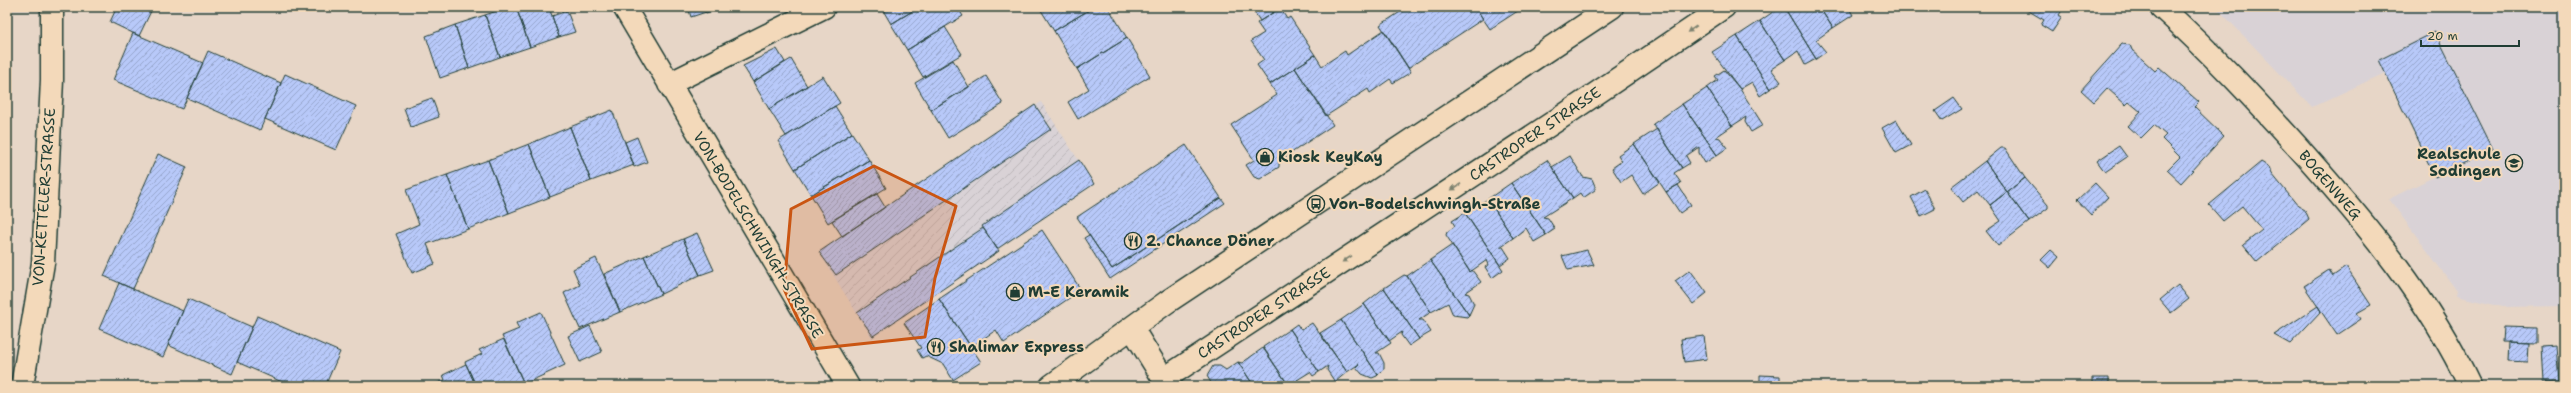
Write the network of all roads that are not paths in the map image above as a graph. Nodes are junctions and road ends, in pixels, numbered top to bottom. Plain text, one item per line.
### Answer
1 (52, 7) edge
2 (624, 7) edge
3 (824, 7) edge
4 (1612, 7) edge
5 (1724, 7) edge
6 (2161, 7) edge
7 (669, 84) junction
8 (1132, 328) junction
9 (1166, 383) edge
10 (22, 386) edge
11 (848, 386) edge
12 (1051, 386) edge
13 (2470, 386) edge

1 - 10 street, VON-KETTELER-STRASSE
2 - 7 street, VON-BODELSCHWINGH-STRASSE
3 - 7 street
4 - 8 street
5 -> 9 street, CASTROPER STRASSE
6 - 13 street, BOGENWEG
7 - 11 street, VON-BODELSCHWINGH-STRASSE
8 - 9 street, CASTROPER STRASSE
8 - 12 street

